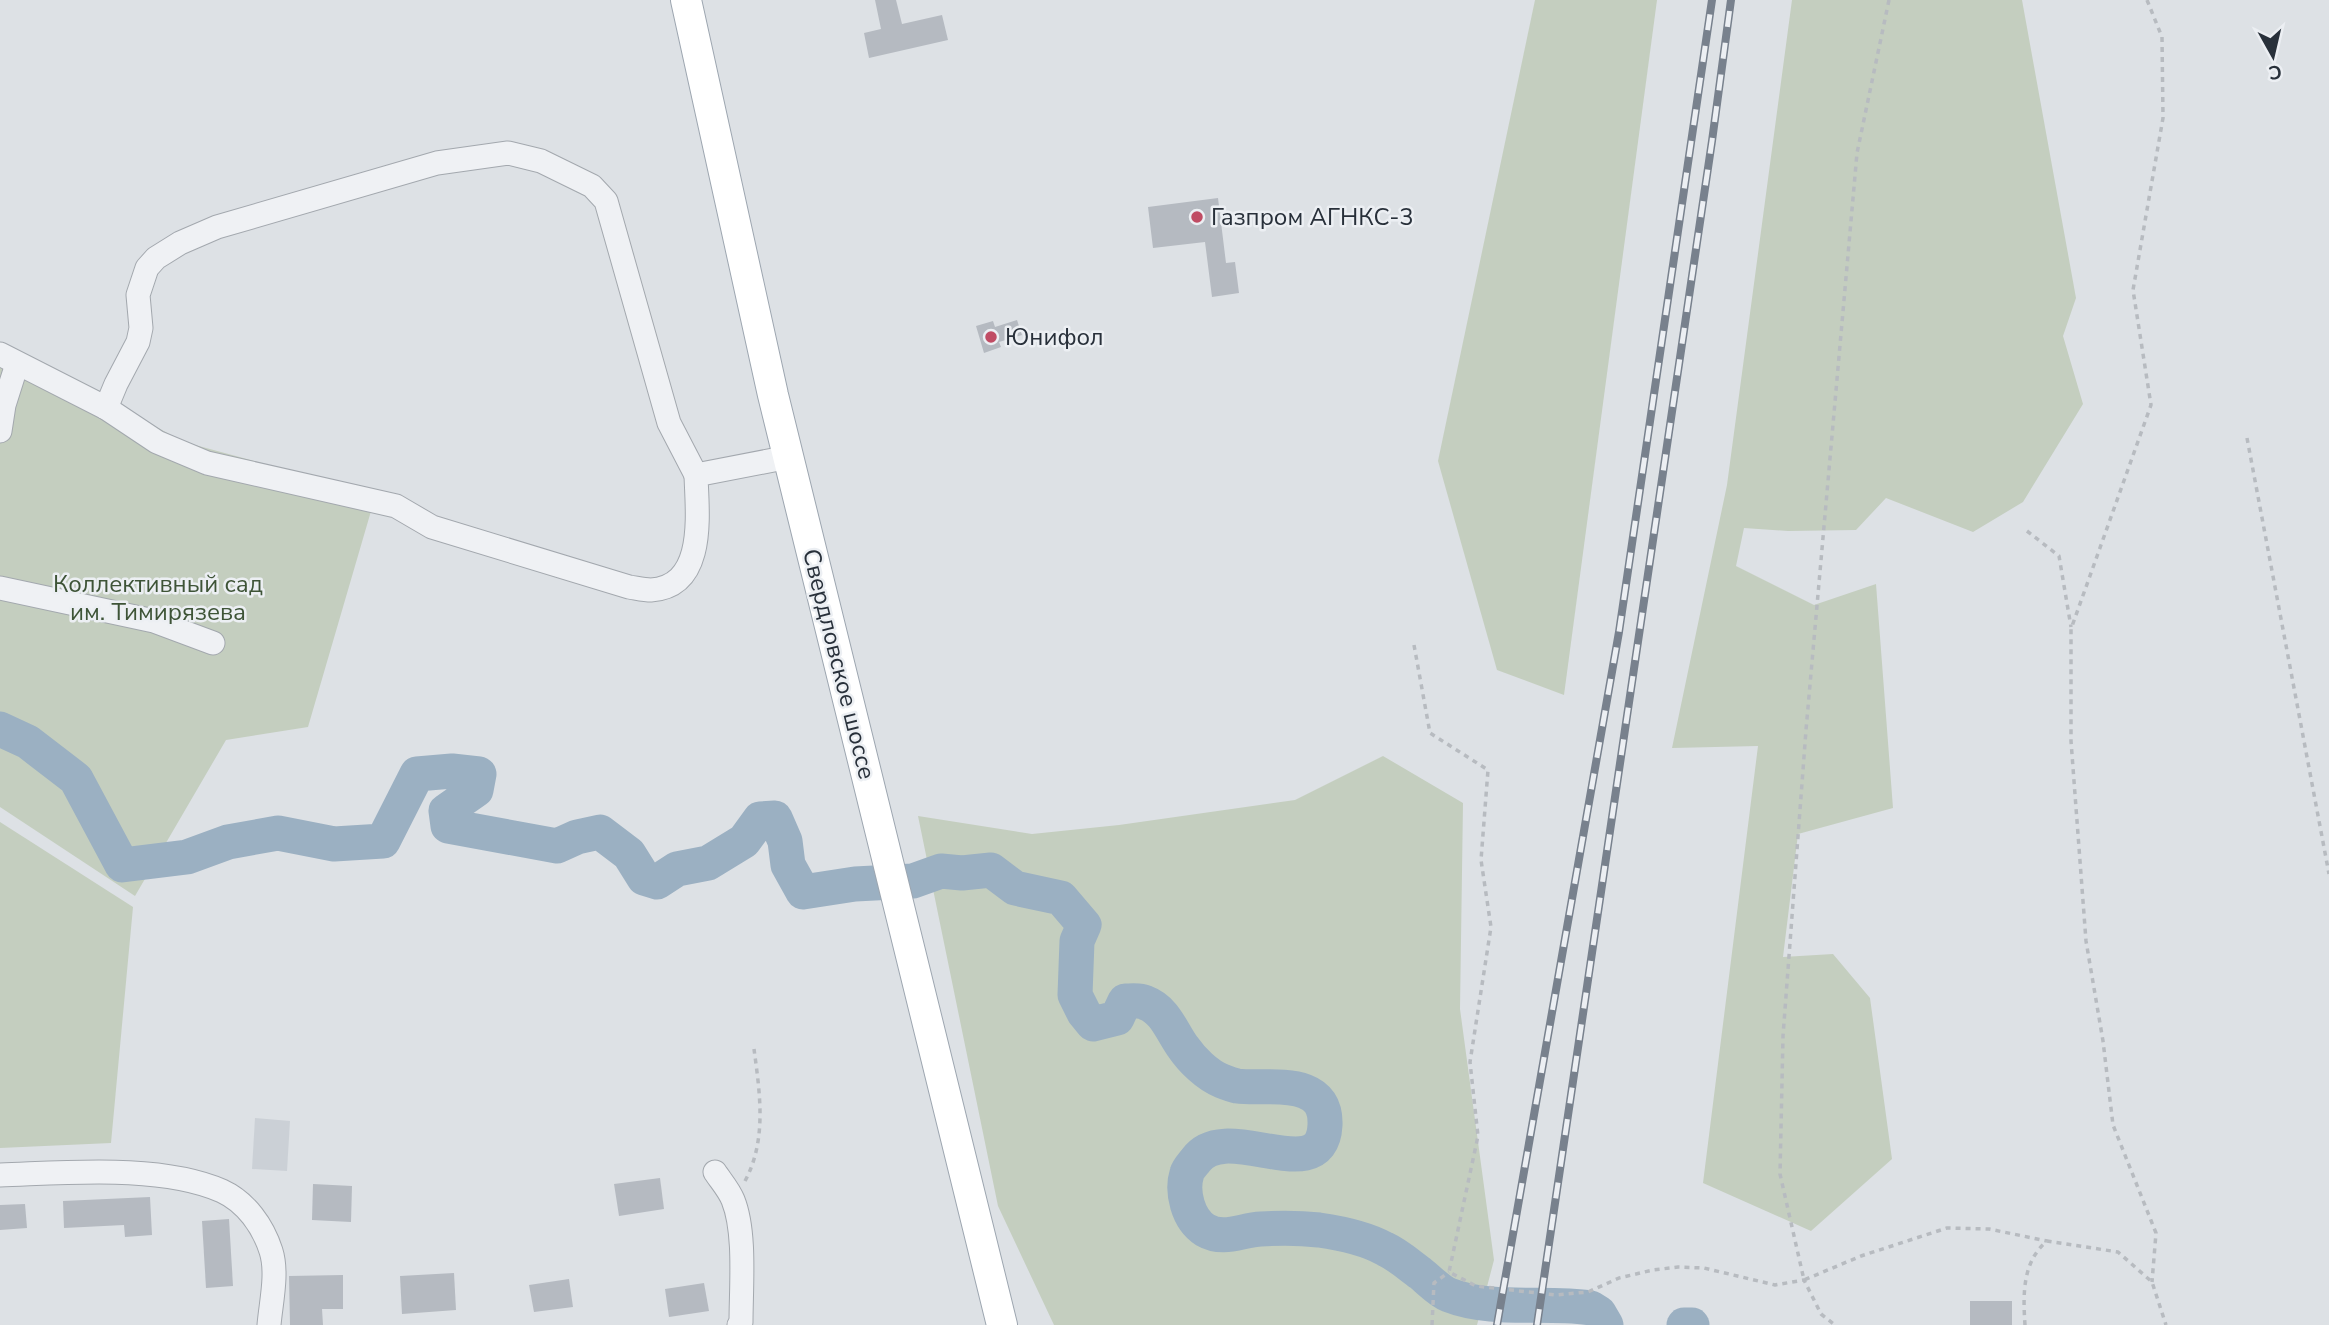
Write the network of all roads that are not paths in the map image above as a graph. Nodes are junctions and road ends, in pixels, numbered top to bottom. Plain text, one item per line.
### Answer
1 (686, 0) edge
2 (9, 359) edge
3 (106, 408) junction
4 (0, 431) edge
5 (789, 457) junction
6 (696, 475) junction
7 (0, 588) edge
8 (213, 643) dead end
9 (715, 1172) dead end
10 (0, 1175) edge
11 (269, 1325) edge
12 (739, 1325) edge
13 (1002, 1325) edge

1 - 5 main road, Свердловское шоссе
2 - 3 street
2 - 4 street
3 - 6 street
3 - 6 street
5 - 6 street
5 - 13 main road, Свердловское шоссе
7 - 8 street
9 - 12 street
10 - 11 street

